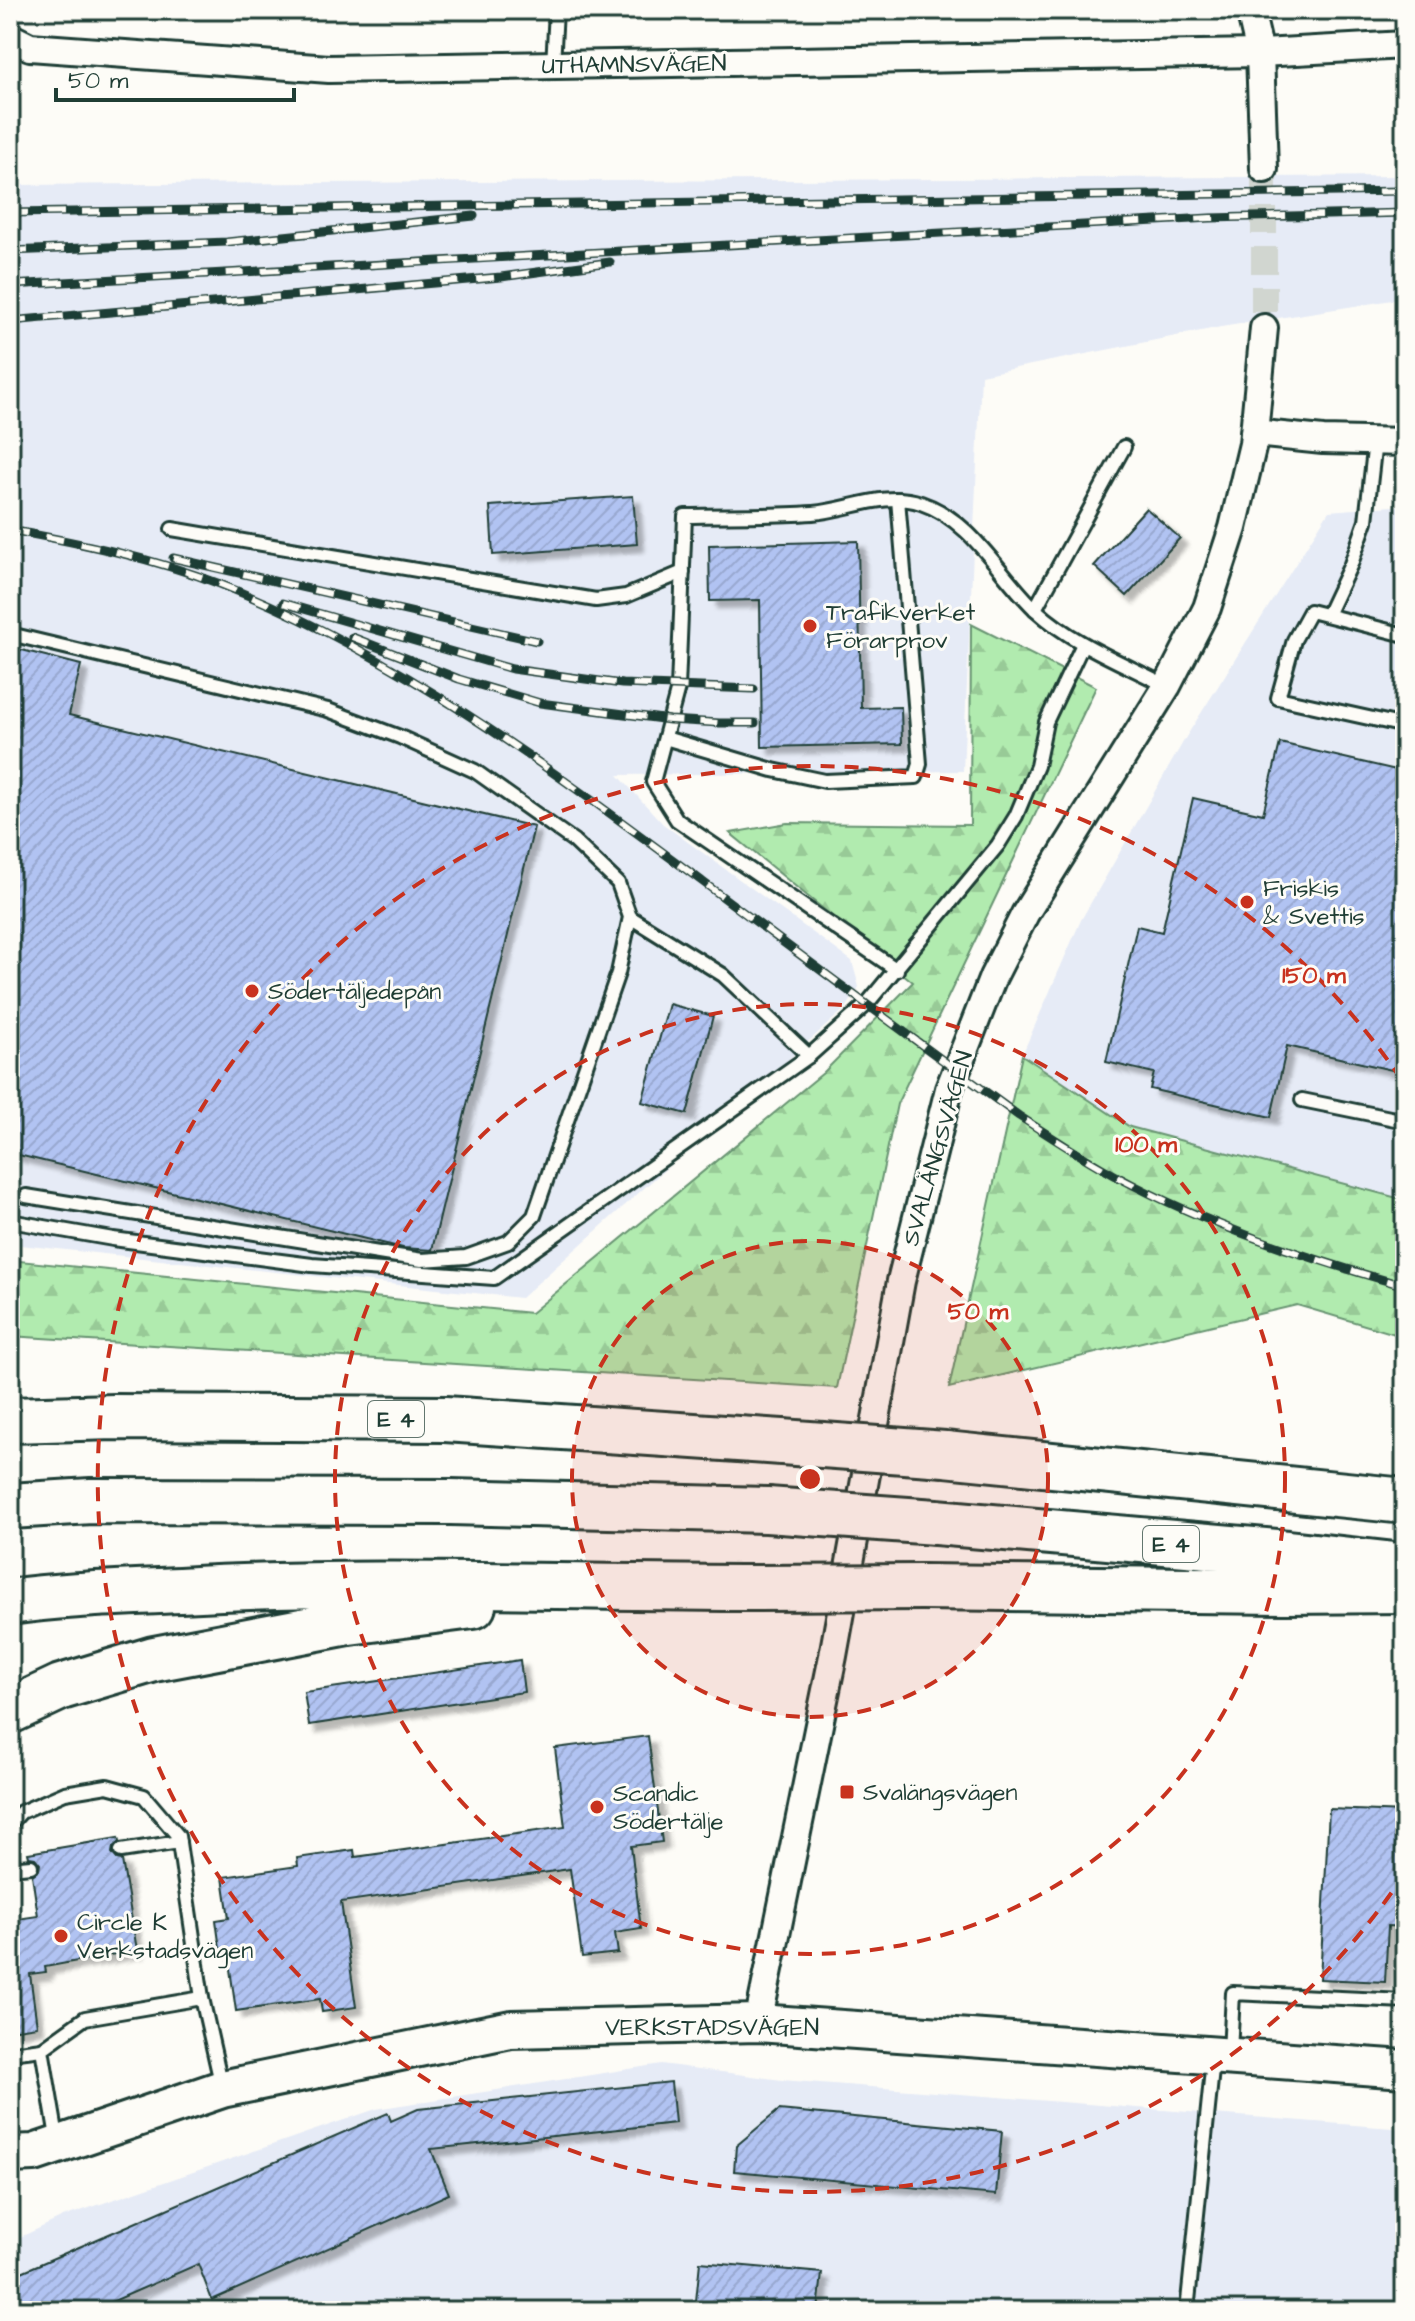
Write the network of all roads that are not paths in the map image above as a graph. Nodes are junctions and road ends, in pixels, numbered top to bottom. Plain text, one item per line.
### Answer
1 (556, 10) edge
2 (1250, 10) edge
3 (10, 37) edge
4 (1405, 45) edge
5 (1260, 53) junction
6 (553, 65) junction
7 (1264, 169) tunnel mouth
8 (1264, 328) tunnel mouth
9 (1254, 433) junction
10 (1375, 441) junction
11 (1405, 442) edge
12 (1124, 447) dead end
13 (898, 499) junction
14 (172, 529) dead end
15 (683, 572) junction
16 (1035, 609) junction
17 (1327, 615) junction
18 (10, 634) edge
19 (1405, 635) edge
20 (1083, 644) junction
21 (1167, 686) junction
22 (1405, 726) edge
23 (665, 738) junction
24 (630, 917) junction
25 (897, 970) junction
26 (809, 1056) junction
27 (1302, 1100) dead end
28 (1405, 1121) edge
29 (26, 1196) dead end
30 (10, 1221) edge
31 (10, 1420) edge
32 (1405, 1501) edge
33 (10, 1506) edge
34 (1405, 1566) edge
35 (612, 1588) junction
36 (1405, 1590) edge
37 (10, 1602) edge
38 (10, 1711) edge
39 (10, 1824) edge
40 (179, 1842) junction
41 (121, 1851) dead end
42 (31, 1866) dead end
43 (10, 1868) edge
44 (202, 1998) junction
45 (1405, 2001) edge
46 (758, 2023) junction
47 (42, 2049) junction
48 (10, 2053) edge
49 (1221, 2057) junction
50 (1405, 2069) edge
51 (222, 2089) junction
52 (28, 2155) edge
53 (1187, 2311) edge

1 - 6 lane
2 - 5 street
3 - 6 street, UTHAMNSVÄGEN
4 - 5 street, UTHAMNSVÄGEN
5 - 6 street, UTHAMNSVÄGEN
5 - 7 street
8 - 9 street, SVALÄNGSVÄGEN
9 - 10 street
9 - 21 street, SVALÄNGSVÄGEN
10 - 11 street
10 - 17 lane
12 - 16 lane
13 - 15 lane
13 - 16 lane
13 - 23 lane
14 - 15 lane
15 - 23 lane
16 - 20 lane
17 - 19 lane
17 - 22 lane
18 - 24 lane
20 - 21 lane
20 - 25 lane
21 - 46 street, SVALÄNGSVÄGEN
23 - 25 lane
24 - 26 lane
24 - 29 lane
25 - 26 lane
26 - 30 lane
27 - 28 lane
31 - 32 highway, E 4, bridge
33 - 34 highway, E 4, bridge
35 - 36 highway, bridge
35 - 37 highway
35 - 38 highway
39 - 40 lane
40 - 41 lane
40 - 44 lane
42 - 43 lane
44 - 47 lane
44 - 51 lane
45 - 49 lane
46 - 49 main road, VERKSTADSVÄGEN
46 - 51 main road, VERKSTADSVÄGEN
47 - 48 lane
47 - 52 lane
49 - 50 main road, VERKSTADSVÄGEN
49 - 53 lane
51 - 52 main road, VERKSTADSVÄGEN

